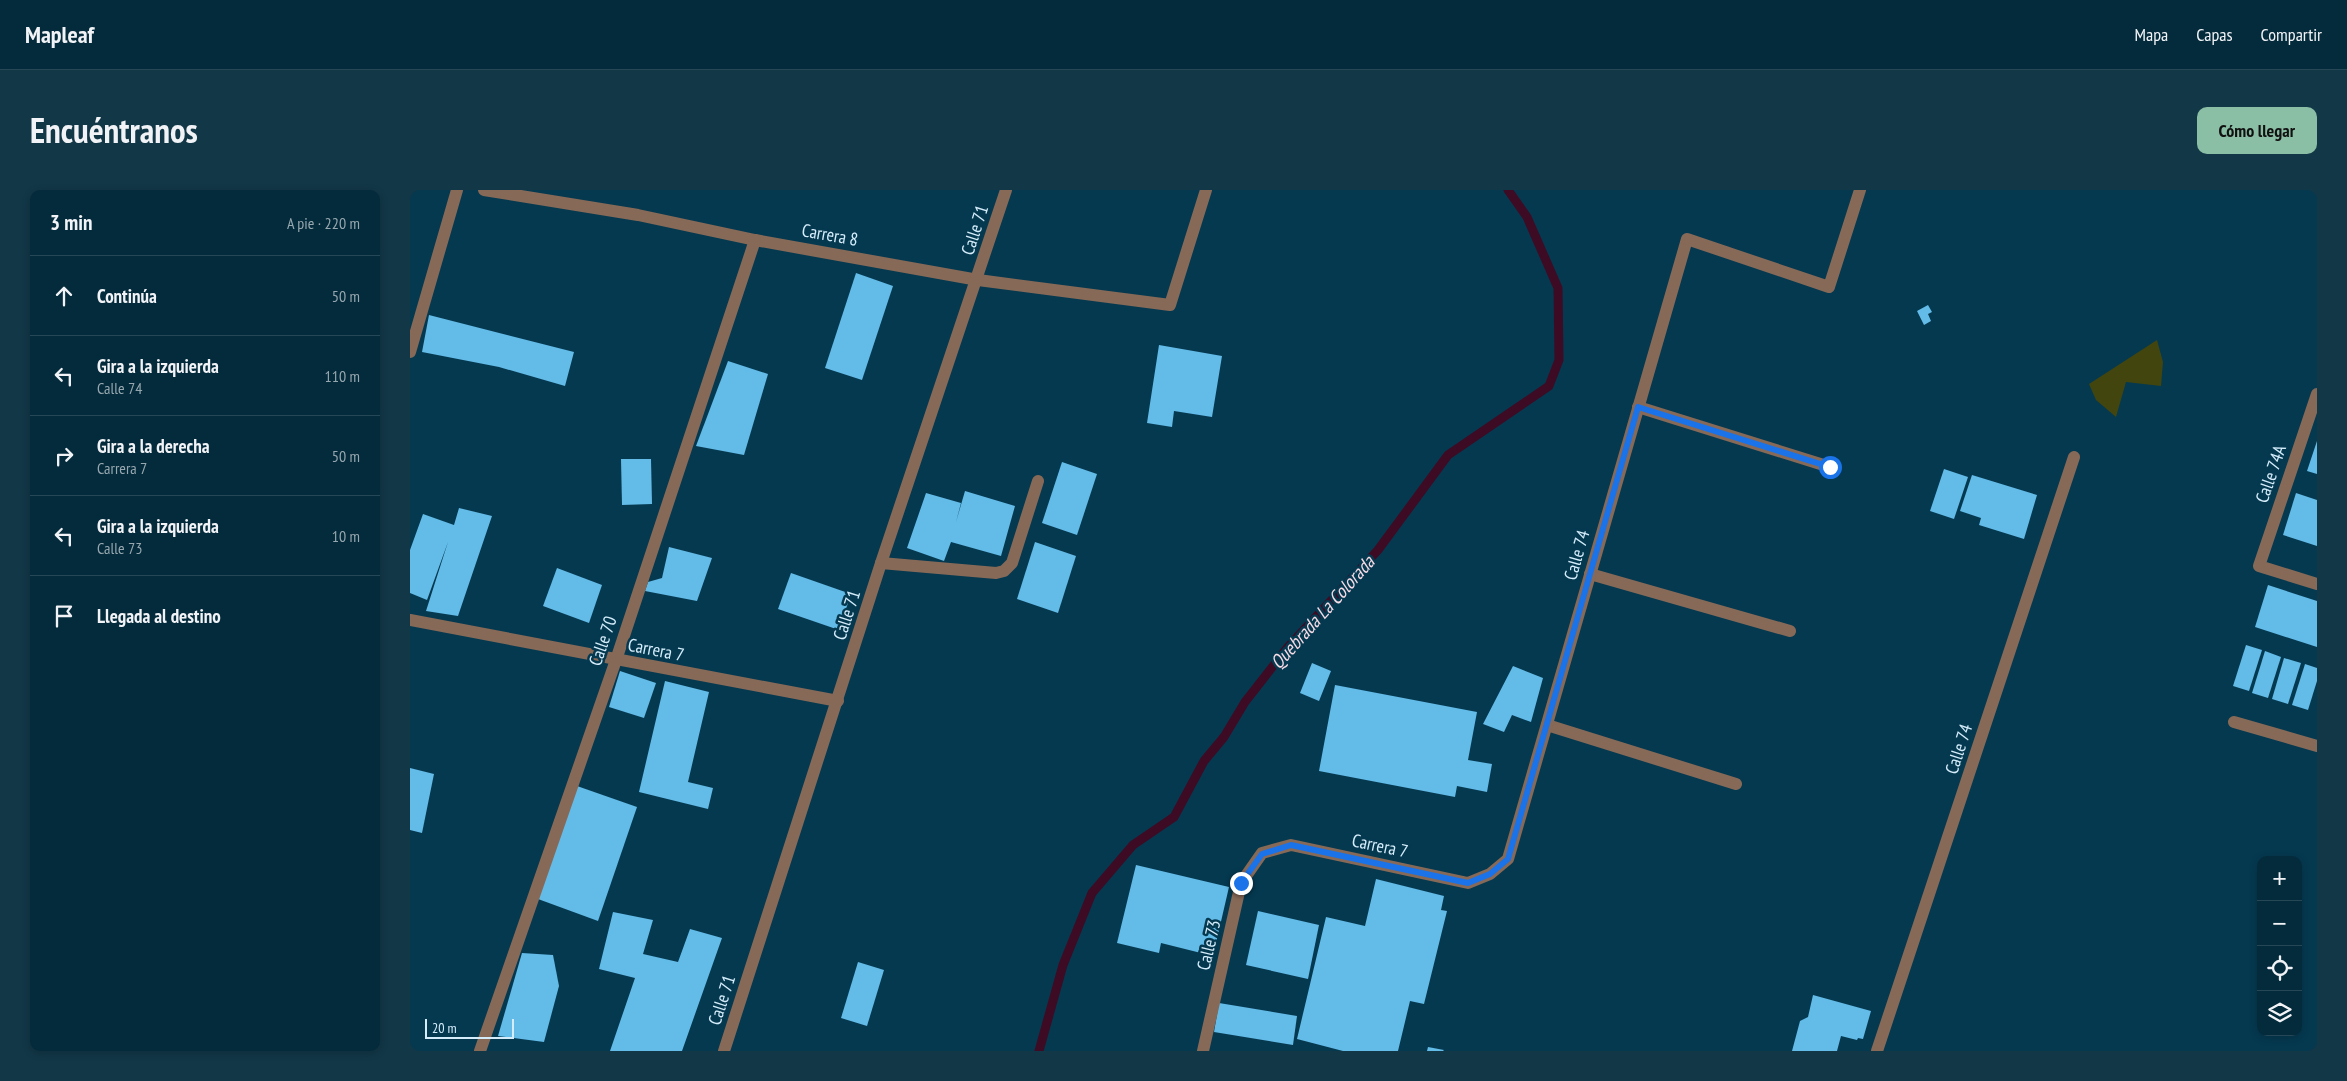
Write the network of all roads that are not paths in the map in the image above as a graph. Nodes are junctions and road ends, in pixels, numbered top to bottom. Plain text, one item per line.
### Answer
1 (457, 190) edge
2 (484, 190) edge
3 (1006, 190) edge
4 (1206, 190) edge
5 (1860, 190) edge
6 (755, 240) junction
7 (978, 280) junction
8 (410, 352) edge
9 (2317, 394) edge
10 (1638, 407) junction
11 (2314, 410) edge
12 (2074, 457) dead end
13 (1830, 467) dead end
14 (1038, 481) dead end
15 (882, 563) junction
16 (1590, 574) junction
17 (2317, 584) edge
18 (410, 620) edge
19 (1790, 631) dead end
20 (616, 660) junction
21 (838, 701) junction
22 (2234, 722) dead end
23 (1546, 725) junction
24 (2317, 746) edge
25 (1736, 784) dead end
26 (1262, 854) joint
27 (1490, 874) joint
28 (480, 1051) edge
29 (724, 1051) edge
30 (1203, 1051) edge
31 (1877, 1051) edge

1 - 8 street
2 - 6 street, Carrera 8
3 - 7 street, Calle 71
4 - 7 street, Carrera 8
5 - 10 street, Calle 74
6 - 7 street, Carrera 8
6 - 20 street, Calle 70
7 - 15 street, Calle 71
9 - 11 street, Calle 74A
10 - 13 street
10 - 16 street, Calle 74
11 - 17 street, Calle 74A
12 - 31 street, Calle 74
14 - 15 street
15 - 21 street, Calle 71
16 - 19 street
16 - 23 street, Calle 74
18 - 20 street, Carrera 7
20 - 21 street, Carrera 7
20 - 28 street, Calle 70
21 - 29 street, Calle 71
22 - 24 street
23 - 25 street
23 - 27 street, Calle 74
26 - 27 street, Carrera 7
26 - 30 street, Calle 73

